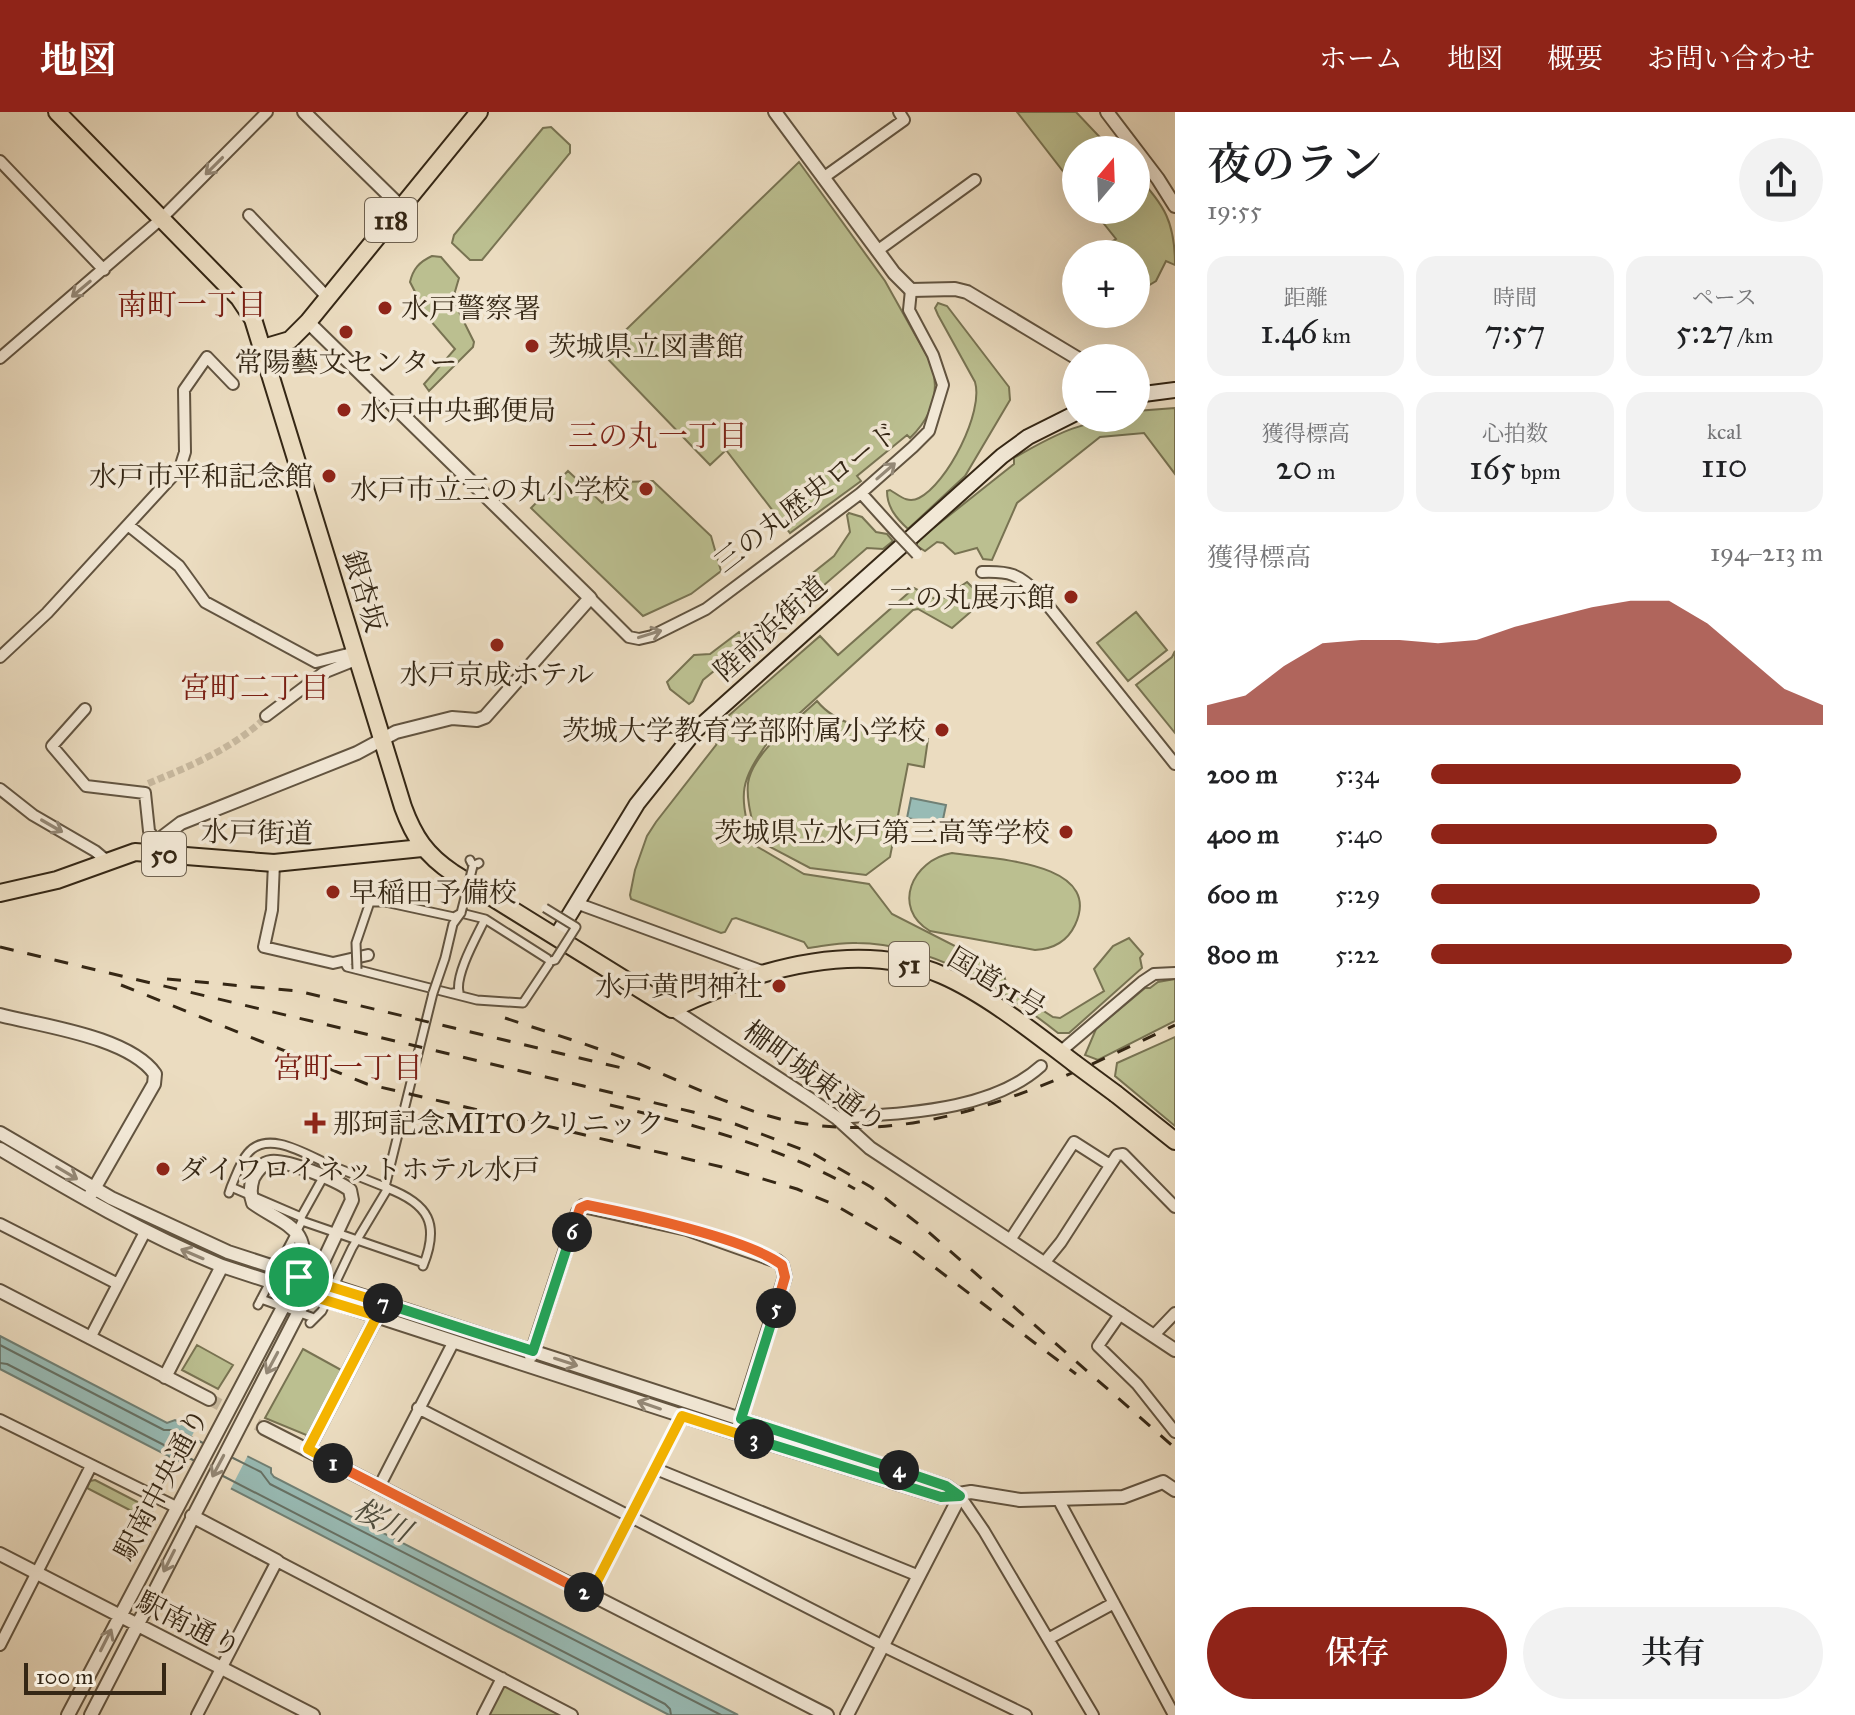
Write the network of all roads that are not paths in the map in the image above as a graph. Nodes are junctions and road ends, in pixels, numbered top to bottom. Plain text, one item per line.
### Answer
1 (57, 112) edge
2 (267, 112) edge
3 (304, 112) edge
4 (479, 112) edge
5 (775, 112) edge
6 (899, 112) edge
7 (1107, 112) edge
8 (0, 161) edge
9 (823, 178) junction
10 (975, 180) dead end
11 (1175, 206) edge
12 (401, 207) junction
13 (249, 215) dead end
14 (161, 219) junction
15 (877, 251) junction
16 (104, 270) junction
17 (911, 290) junction
18 (328, 298) junction
19 (308, 322) junction
20 (263, 348) junction
21 (1062, 349) edge
22 (0, 358) edge
23 (233, 384) dead end
24 (1175, 390) edge
25 (1150, 393) edge
26 (1062, 420) edge
27 (861, 493) junction
28 (128, 525) junction
29 (918, 555) dead end
30 (982, 572) dead end
31 (590, 598) junction
32 (357, 655) junction
33 (0, 657) edge
34 (85, 709) dead end
35 (266, 716) tunnel mouth
36 (382, 739) junction
37 (1175, 764) edge
38 (0, 789) edge
39 (155, 848) junction
40 (422, 848) junction
41 (107, 861) junction
42 (274, 863) junction
43 (474, 863) dead end
44 (0, 893) edge
45 (576, 903) junction
46 (545, 908) dead end
47 (461, 913) junction
48 (485, 919) junction
49 (559, 949) junction
50 (368, 955) dead end
51 (342, 958) dead end
52 (551, 961) junction
53 (357, 969) junction
54 (1175, 973) edge
55 (769, 974) junction
56 (434, 991) junction
57 (451, 993) junction
58 (672, 1009) junction
59 (0, 1015) edge
60 (1060, 1052) junction
61 (1041, 1066) dead end
62 (837, 1118) junction
63 (0, 1133) edge
64 (1175, 1141) edge
65 (0, 1149) edge
66 (330, 1165) junction
67 (1110, 1165) junction
68 (386, 1187) junction
69 (90, 1195) junction
70 (1175, 1207) edge
71 (301, 1219) junction
72 (0, 1224) edge
73 (145, 1232) junction
74 (359, 1240) junction
75 (1010, 1240) junction
76 (1044, 1263) junction
77 (222, 1266) junction
78 (299, 1277) junction
79 (313, 1281) junction
80 (118, 1284) junction
81 (292, 1290) junction
82 (0, 1291) edge
83 (308, 1294) junction
84 (1121, 1313) junction
85 (1175, 1313) edge
86 (377, 1316) junction
87 (1154, 1335) junction
88 (90, 1338) junction
89 (454, 1341) junction
90 (1175, 1350) edge
91 (533, 1351) junction
92 (528, 1364) junction
93 (165, 1377) junction
94 (209, 1399) tunnel mouth
95 (418, 1408) junction
96 (682, 1416) junction
97 (741, 1419) junction
98 (0, 1420) edge
99 (264, 1428) tunnel mouth
100 (1175, 1432) edge
101 (735, 1433) junction
102 (308, 1449) junction
103 (91, 1466) junction
104 (656, 1469) junction
105 (379, 1487) junction
106 (1175, 1490) edge
107 (960, 1496) junction
108 (1058, 1499) junction
109 (176, 1507) junction
110 (192, 1516) junction
111 (631, 1517) junction
112 (0, 1554) edge
113 (277, 1561) junction
114 (37, 1573) junction
115 (919, 1576) junction
116 (590, 1595) junction
117 (1114, 1603) junction
118 (119, 1615) junction
119 (136, 1625) junction
120 (1048, 1639) junction
121 (0, 1645) edge
122 (883, 1646) junction
123 (222, 1668) junction
124 (502, 1678) junction
125 (1172, 1713) edge
126 (68, 1715) edge
127 (91, 1715) edge
128 (197, 1715) edge
129 (313, 1715) edge
130 (483, 1715) edge
131 (572, 1715) edge
132 (827, 1715) edge
133 (847, 1715) edge
134 (1026, 1715) edge
135 (1093, 1715) edge

1 - 14 main road, 銀杏坂
2 -> 14 street
3 - 12 street
4 - 12 main road, 118
5 - 9 street
6 - 9 street
7 - 11 street
8 - 16 street
9 - 15 street
10 - 15 street
12 - 18 main road, 118
13 - 18 street
14 - 16 street
14 - 20 main road, 銀杏坂
15 - 17 street
16 -> 22 street
17 - 21 street
27 -> 17 street, 三の丸歴史ロード
18 - 19 main road, 118
19 - 20 main road, 118
19 - 31 street, 三の丸歴史ロード
20 - 32 main road, 銀杏坂
23 - 28 street
24 - 25 main road
26 - 45 main road, 陸前浜街道
27 - 29 street, bridge
31 -> 27 street, 三の丸歴史ロード
28 - 32 street
28 - 33 street
30 - 37 street
31 - 36 street
32 - 35 street
32 - 36 main road, 銀杏坂
34 - 39 street
36 - 39 street
36 - 40 main road, 銀杏坂
38 -> 41 street
39 - 41 main road, 水戸街道 / 50
39 - 42 main road, 水戸街道 / 50
40 - 42 main road, 水戸街道 / 50
40 - 49 main road, 柵町城東通り
41 - 44 main road, 水戸街道 / 50
42 - 50 street
43 - 47 street, bridge
45 - 49 main road, 陸前浜街道
45 - 55 street
46 - 49 street, bridge
47 - 48 street
47 - 53 street, bridge
47 - 56 street, bridge
48 - 52 street
48 - 57 street
49 - 52 street, bridge
49 - 58 main road, 柵町城東通り
51 - 53 street
52 - 57 street
53 - 56 street
54 - 60 street
55 - 58 main road, 国道51号 / 51
55 - 60 main road, 国道51号 / 51
56 - 57 street
56 - 68 street
58 - 62 street, 柵町城東通り
59 - 69 street
60 - 64 main road, 国道51号 / 51, bridge
61 - 62 street
62 - 75 street, 柵町城東通り
63 -> 69 street
65 - 69 street
66 - 68 street
66 - 71 street
66 - 71 street
67 - 70 street
67 - 75 street
67 - 76 street
68 - 74 street
68 - 74 street
69 - 73 street
69 - 78 street
71 - 74 street
71 - 74 street
72 - 80 street
77 -> 73 street
73 - 80 street
75 - 76 street, 柵町城東通り
76 - 84 street, 柵町城東通り
77 - 81 street
77 - 93 street
78 - 79 street
78 - 79 street, 駅南中央通り
78 - 81 street, 駅南中央通り
79 - 83 street, 駅南中央通り
79 - 91 street
80 - 88 street
81 - 83 street
81 - 109 street, 駅南中央通り
82 - 88 street
83 - 86 street
83 -> 110 street, 駅南中央通り
84 - 87 street, 柵町城東通り
84 - 100 street
85 - 87 street
86 - 89 street
86 - 102 street
87 - 90 street, 柵町城東通り
88 - 93 street
89 - 92 street
89 - 95 street
91 - 92 street
91 -> 97 street
91 - 97 street
96 -> 92 street
93 - 94 street
95 - 105 street
95 - 111 street
96 - 101 street
96 - 104 street
97 - 101 street
97 - 107 street
98 - 103 street
99 - 102 street
101 - 107 street
102 - 105 street
103 - 109 street
103 - 114 street
104 - 111 street
104 - 115 street
105 - 116 street
106 - 108 street
107 - 108 street
107 - 115 street
107 - 120 street
108 - 117 street
109 - 118 street, 駅南中央通り
110 - 113 street
110 -> 119 street, 駅南中央通り
111 - 116 street
111 - 122 street
112 - 114 street, 駅南通り
113 - 123 street
113 - 124 street
114 - 118 street, 駅南通り
114 - 121 street
115 - 122 street
116 - 132 street
117 - 120 street
117 - 125 street
118 - 119 street, 駅南通り
126 -> 118 street, 駅南中央通り
119 - 123 street, 駅南通り
119 - 127 street, 駅南中央通り
120 - 135 street
122 - 133 street
122 - 134 street
123 - 128 street
123 - 129 street, 駅南通り
124 - 130 street
124 - 131 street

